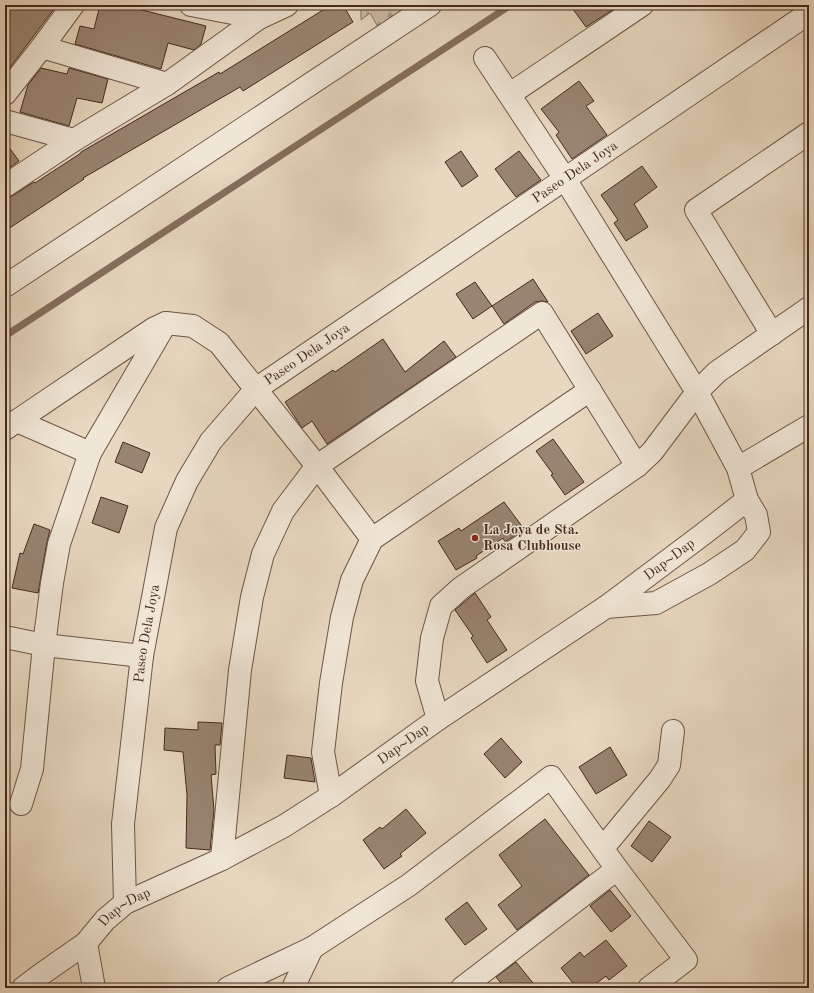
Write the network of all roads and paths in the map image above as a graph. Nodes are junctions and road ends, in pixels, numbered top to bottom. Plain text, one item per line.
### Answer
1 (73, 5) edge
2 (191, 5) edge
3 (287, 5) edge
4 (430, 5) edge
5 (642, 5) edge
6 (809, 13) edge
7 (259, 18) junction
8 (42, 47) junction
9 (486, 58) dead end
10 (167, 84) junction
11 (5, 94) edge
12 (510, 94) junction
13 (5, 121) edge
14 (809, 133) edge
15 (74, 140) junction
16 (565, 179) junction
17 (5, 186) edge
18 (5, 286) edge
19 (809, 308) edge
20 (166, 323) junction
21 (772, 334) junction
22 (256, 389) junction
23 (590, 390) junction
24 (697, 392) junction
25 (11, 425) edge
26 (809, 426) edge
27 (90, 453) junction
28 (317, 466) junction
29 (637, 466) junction
30 (738, 468) junction
31 (747, 500) junction
32 (372, 539) junction
33 (606, 606) junction
34 (5, 637) edge
35 (44, 645) junction
36 (142, 656) junction
37 (438, 719) junction
38 (673, 732) dead end
39 (331, 796) junction
40 (21, 804) dead end
41 (603, 848) junction
42 (222, 859) junction
43 (617, 869) junction
44 (125, 903) junction
45 (86, 943) junction
46 (312, 948) junction
47 (23, 988) edge
48 (94, 988) edge
49 (228, 988) edge
50 (293, 988) edge
51 (462, 988) edge
52 (649, 988) edge

1 - 8 street
2 - 7 street
3 - 7 street
4 - 18 street
5 - 12 street
6 - 16 street, Paseo Dela Joya
7 - 10 street
8 - 10 street
8 - 11 street
9 - 12 street
10 - 15 street
12 - 16 street
13 - 15 street
14 - 21 street
15 - 17 street
16 - 22 street, Paseo Dela Joya
16 - 24 street
19 - 21 street
20 - 22 street
20 - 25 street
20 - 27 street
21 - 24 street
22 - 28 street
22 - 36 street, Paseo Dela Joya
23 - 28 street
23 - 29 street
23 - 32 street
24 - 29 street
24 - 30 street
25 - 27 street
26 - 30 street
27 - 35 street
28 - 32 street
28 - 42 street
29 - 37 street
30 - 31 street
31 - 33 street, Dap~Dap
31 - 33 street
32 - 39 street
33 - 37 street, Dap~Dap
34 - 35 street
35 - 36 street
35 - 40 street
36 - 44 street, Paseo Dela Joya
37 - 39 street, Dap~Dap
38 - 41 street
39 - 42 street, Dap~Dap
41 - 43 street
41 - 46 street
42 - 44 street, Dap~Dap
43 - 51 street
43 - 52 street
44 - 45 street, Dap~Dap
45 - 47 street, Dap~Dap
45 - 48 street
46 - 49 street
46 - 50 street

